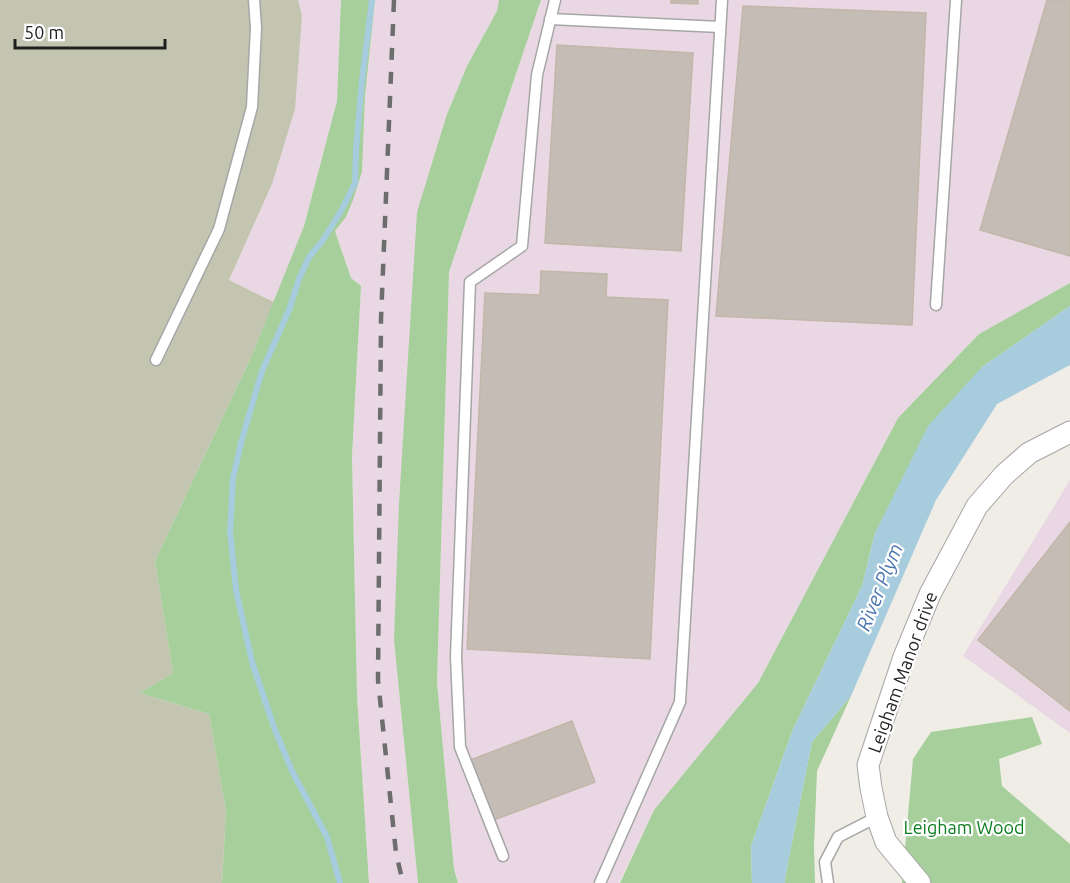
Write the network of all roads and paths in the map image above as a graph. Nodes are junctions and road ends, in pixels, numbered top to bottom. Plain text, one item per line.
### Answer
1 (254, 0) edge
2 (555, 0) edge
3 (722, 0) edge
4 (956, 0) edge
5 (550, 19) junction
6 (720, 27) junction
7 (936, 305) dead end
8 (156, 360) dead end
9 (1070, 432) edge
10 (877, 817) junction
11 (503, 856) dead end
12 (600, 883) edge
13 (828, 883) edge
14 (920, 883) edge

1 - 8 lane
2 - 5 lane
3 - 6 lane
4 - 7 lane
5 - 6 lane
5 - 11 lane
6 - 12 lane
9 - 10 street, Leigham Manor drive
10 - 13 lane
10 - 14 street, Leigham Manor drive

